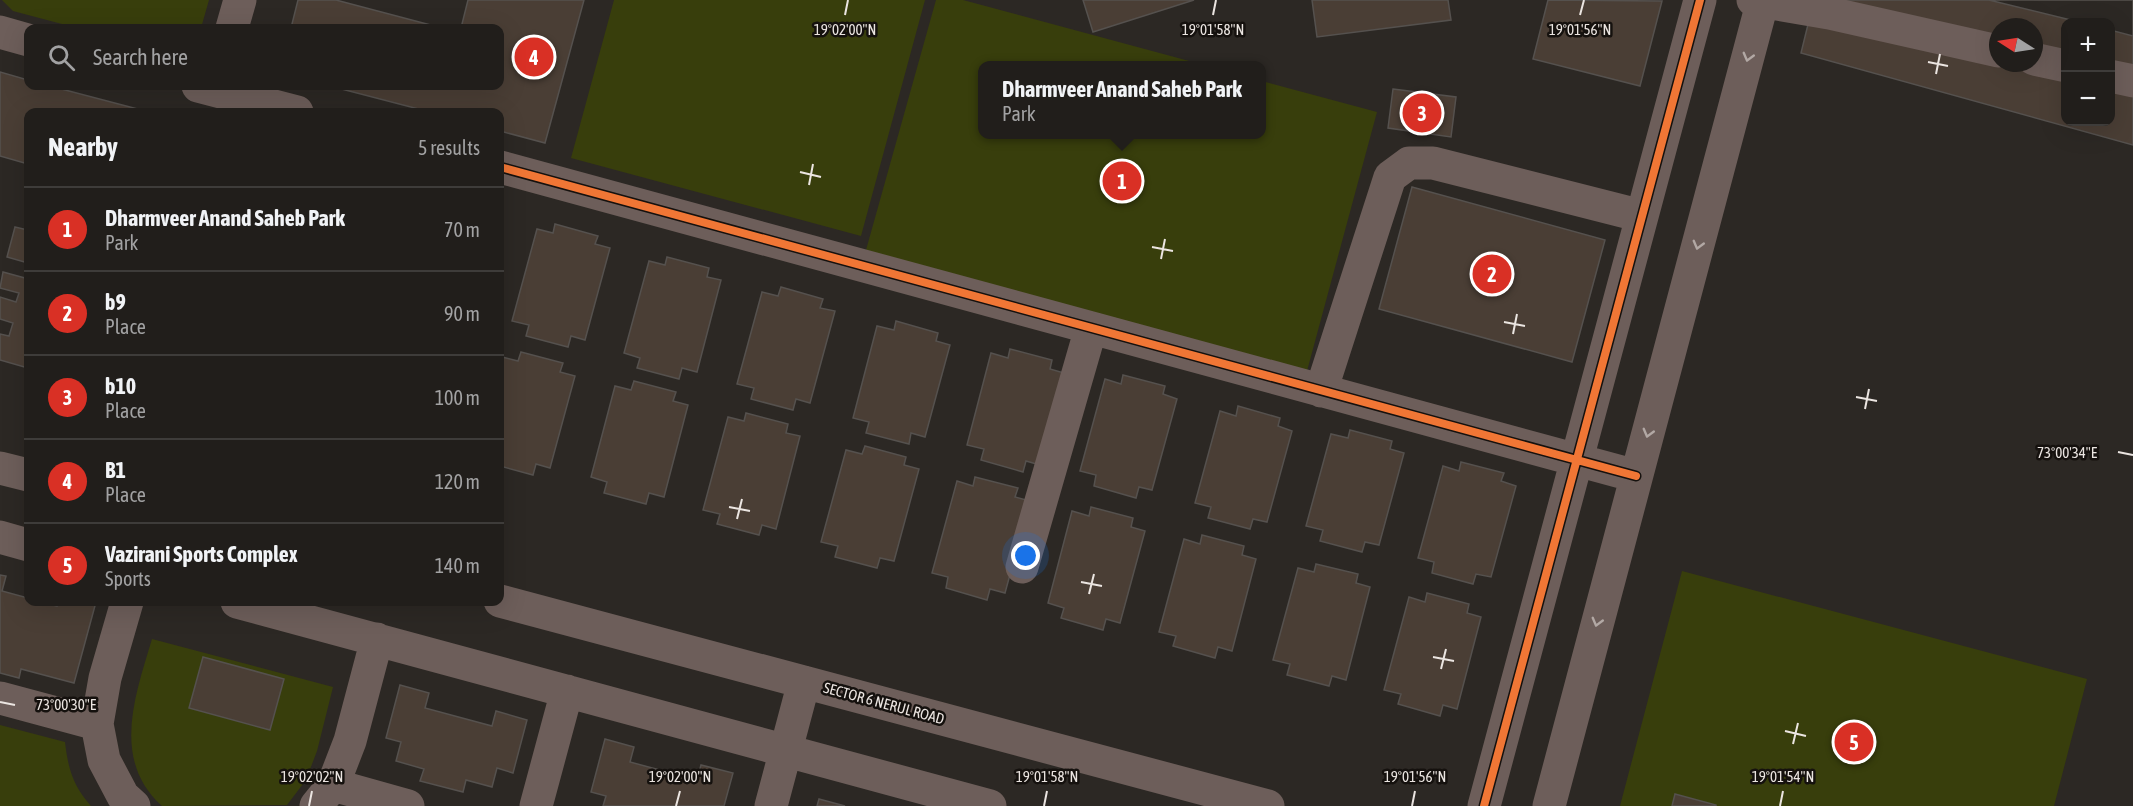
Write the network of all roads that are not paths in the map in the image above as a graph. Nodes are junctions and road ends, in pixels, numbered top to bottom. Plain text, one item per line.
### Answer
1 (240, 0) edge
2 (1700, 0) edge
3 (1759, 1) edge
4 (233, 24) edge
5 (0, 32) edge
6 (24, 39) edge
7 (1989, 49) edge
8 (2043, 61) edge
9 (2061, 65) edge
10 (2115, 77) edge
11 (2133, 81) edge
12 (210, 93) edge
13 (279, 108) edge
14 (504, 168) edge
15 (1642, 216) junction
16 (1092, 328) junction
17 (1321, 391) junction
18 (1576, 459) junction
19 (0, 468) edge
20 (24, 474) edge
21 (1636, 476) junction
22 (0, 537) edge
23 (24, 544) edge
24 (1022, 567) dead end
25 (504, 602) edge
26 (126, 606) edge
27 (252, 606) edge
28 (377, 639) junction
29 (804, 682) junction
30 (567, 691) junction
31 (0, 698) edge
32 (97, 724) junction
33 (786, 750) junction
34 (324, 796) edge
35 (134, 806) edge
36 (408, 806) edge
37 (536, 806) edge
38 (771, 806) edge
39 (990, 806) edge
40 (1268, 806) edge
41 (1484, 806) edge
42 (1549, 806) edge

1 - 4 street
2 - 15 street
3 - 7 street
3 -> 21 street
5 - 6 street
8 - 9 street
10 - 11 street
12 - 13 street
14 - 16 street
15 - 17 street
15 - 18 street
16 - 17 street
16 - 24 street
17 - 18 street
18 - 21 street
18 - 41 street
19 - 20 street
21 -> 42 street
22 - 23 street
25 - 29 street, SECTOR 6 NERUL ROAD
26 - 32 street
27 - 28 street
28 - 30 street
28 - 34 street
29 - 33 street
29 - 40 street, SECTOR 6 NERUL ROAD
30 - 33 street
30 - 37 street
31 - 32 street
32 - 35 street
33 - 38 street
33 - 39 street
34 - 36 street

